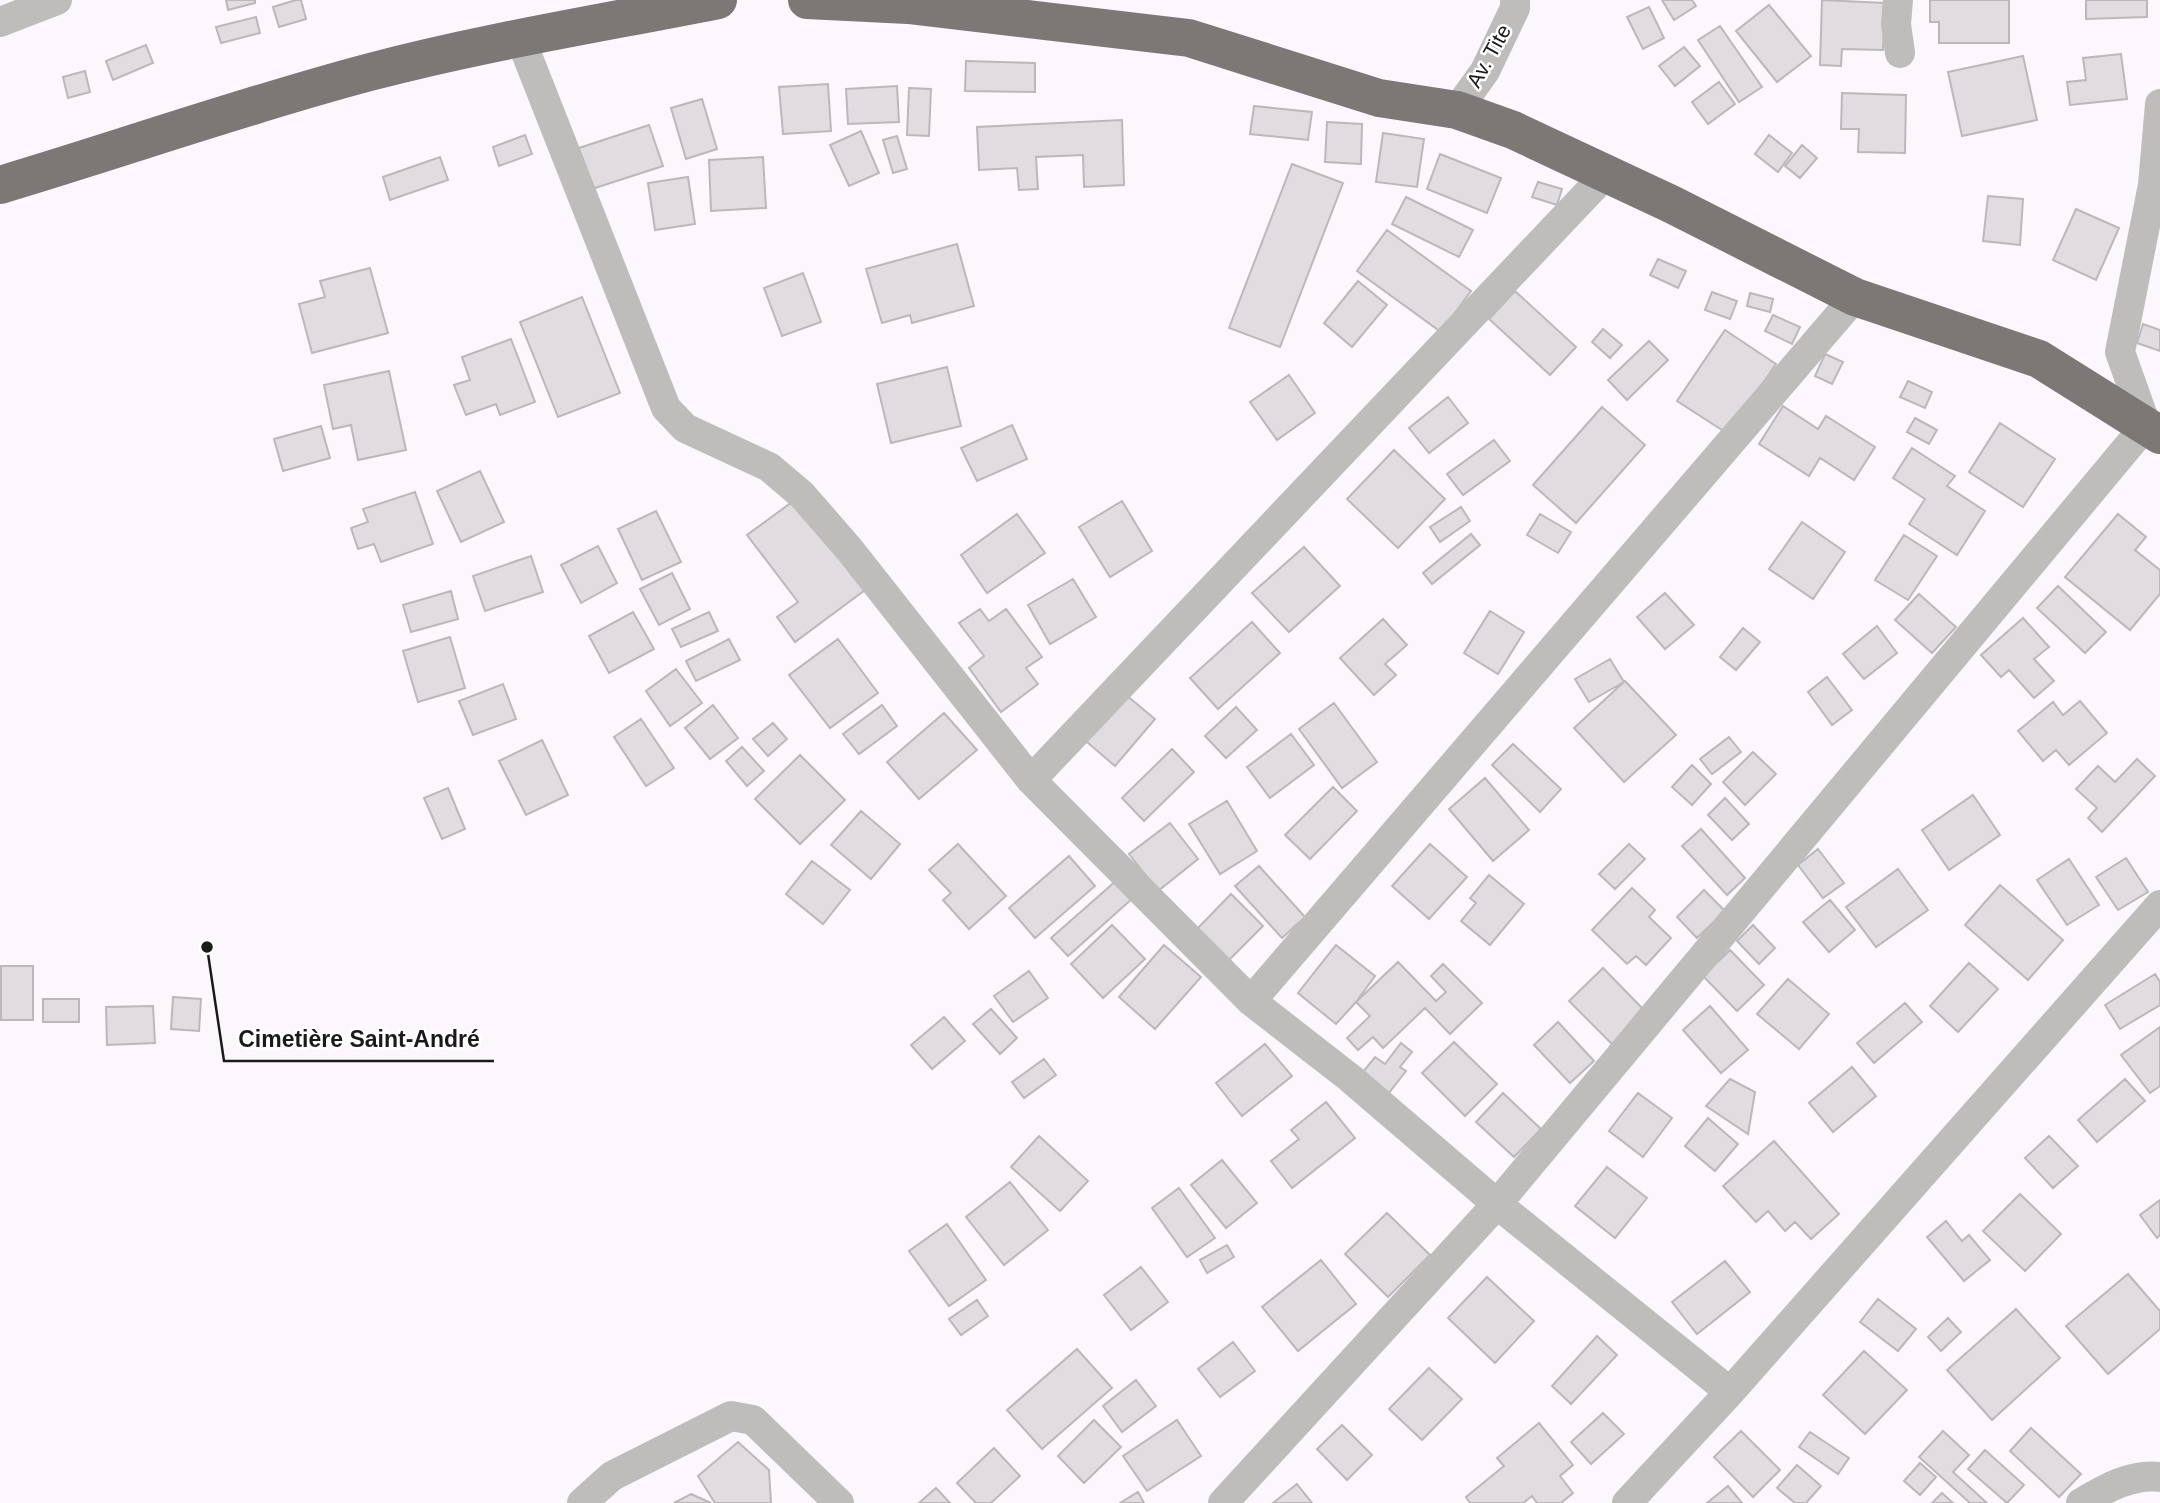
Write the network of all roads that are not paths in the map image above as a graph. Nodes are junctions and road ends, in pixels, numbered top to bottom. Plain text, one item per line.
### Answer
1 (57, 0) edge
2 (718, 0) edge
3 (807, 0) edge
4 (1515, 0) edge
5 (1898, 0) edge
6 (0, 22) edge
7 (521, 40) junction
8 (1900, 53) dead end
9 (2160, 104) edge
10 (1457, 110) junction
11 (1606, 174) junction
12 (0, 185) edge
13 (1855, 297) junction
14 (2153, 430) edge
15 (1031, 780) junction
16 (2160, 905) edge
17 (1251, 1001) junction
18 (1497, 1204) junction
19 (1731, 1392) junction
20 (2160, 1478) edge
21 (582, 1503) edge
22 (839, 1503) edge
23 (1223, 1503) edge
24 (1626, 1503) edge
25 (2081, 1503) edge

1 - 6 street
2 - 7 highway
3 - 10 highway
4 - 10 street, Av. Tite
5 - 8 street
7 - 12 highway
7 - 15 street
9 - 14 street
10 - 11 highway
11 - 13 highway
11 - 15 street
13 - 14 highway
13 - 17 street
14 - 18 street
15 - 17 street
16 - 19 street
17 - 18 street
18 - 19 street
18 - 23 street
19 - 24 street
20 - 25 street
21 - 22 street

